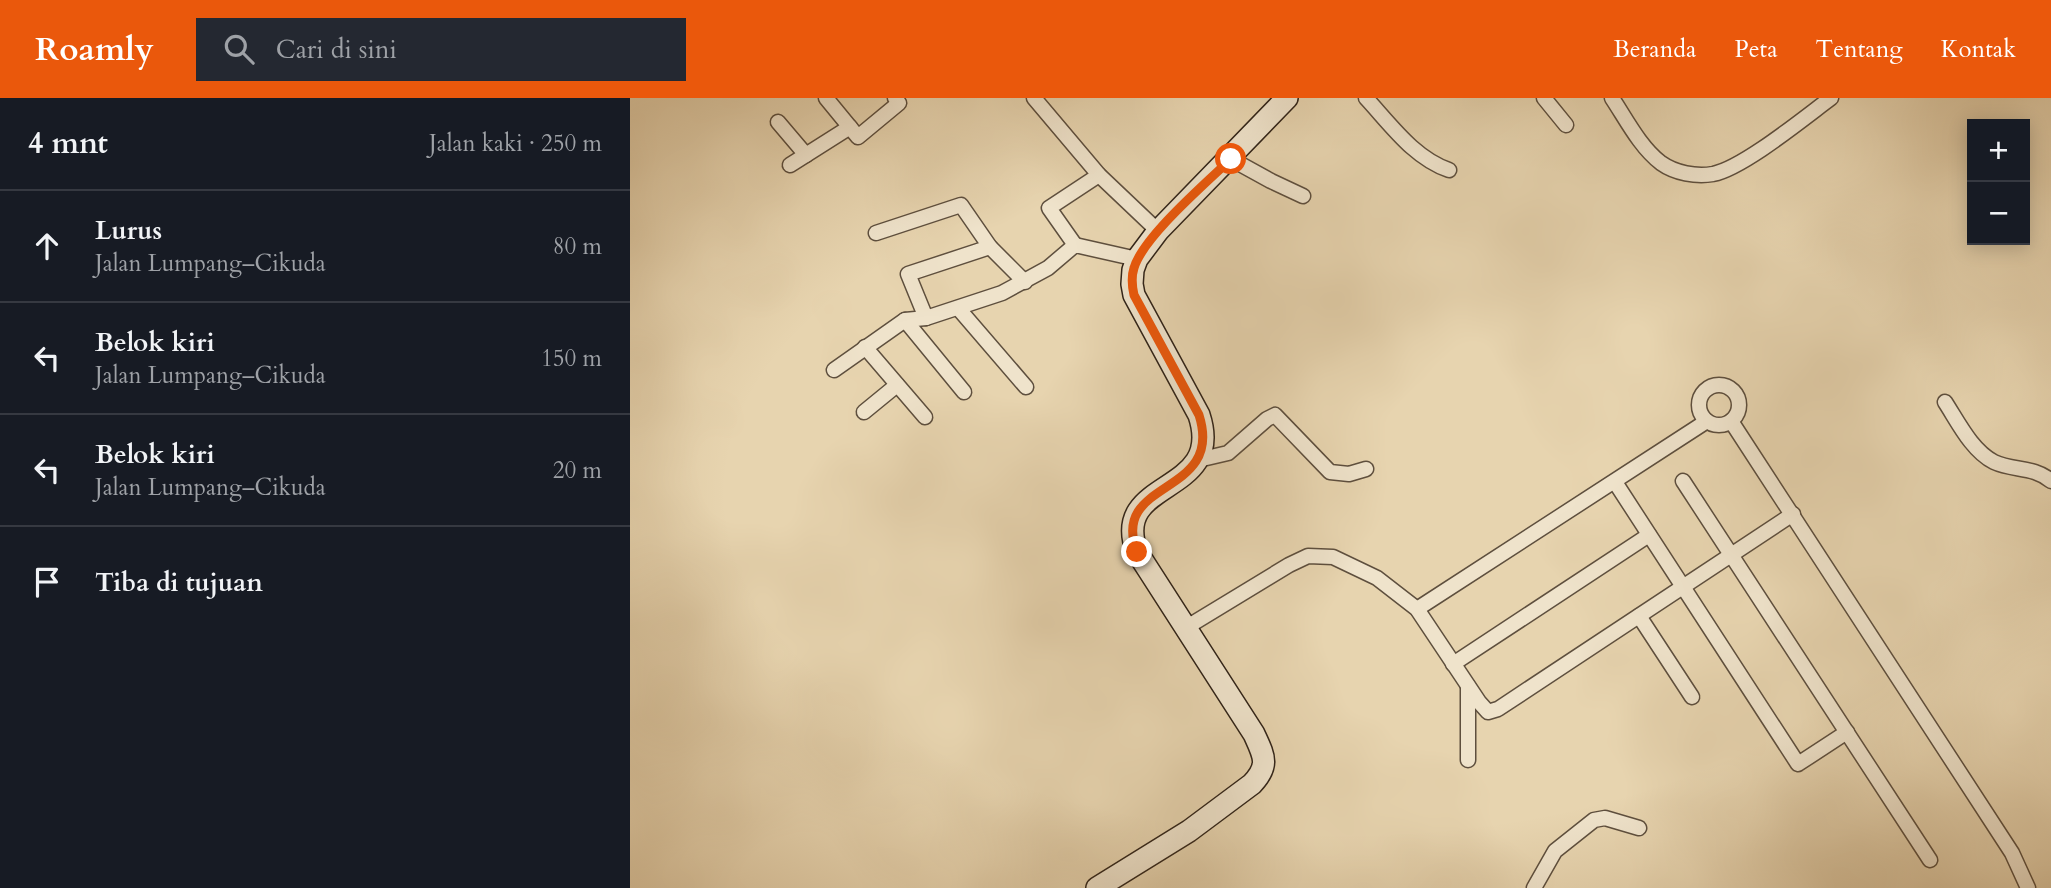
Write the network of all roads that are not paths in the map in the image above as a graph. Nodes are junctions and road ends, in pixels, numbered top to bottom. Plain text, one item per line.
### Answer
1 (826, 98) edge
2 (895, 98) edge
3 (1287, 98) edge
4 (1366, 98) edge
5 (1544, 98) edge
6 (1612, 98) edge
7 (1831, 98) edge
8 (1037, 102) edge
9 (778, 122) dead end
10 (1566, 125) dead end
11 (850, 127) junction
12 (806, 155) junction
13 (1231, 159) junction
14 (790, 166) dead end
15 (1449, 170) dead end
16 (1099, 175) junction
17 (1304, 196) dead end
18 (1158, 231) junction
19 (876, 233) dead end
20 (1075, 245) junction
21 (990, 247) junction
22 (1137, 259) junction
23 (1024, 282) junction
24 (958, 308) junction
25 (926, 318) junction
26 (905, 320) junction
27 (865, 347) junction
28 (834, 370) dead end
29 (897, 385) junction
30 (1026, 387) dead end
31 (964, 392) dead end
32 (1945, 402) dead end
33 (864, 412) dead end
34 (925, 417) dead end
35 (1707, 421) junction
36 (1731, 421) junction
37 (1198, 460) junction
38 (1366, 468) dead end
39 (1683, 481) dead end
40 (2051, 481) edge
41 (1615, 482) junction
42 (1793, 514) junction
43 (1650, 535) junction
44 (1731, 555) junction
45 (1683, 587) junction
46 (1417, 609) junction
47 (1639, 615) junction
48 (1187, 627) junction
49 (1453, 664) junction
50 (1468, 686) junction
51 (1692, 697) dead end
52 (1847, 732) junction
53 (1468, 760) dead end
54 (1639, 828) dead end
55 (1930, 860) dead end
56 (1121, 882) edge
57 (1097, 888) edge
58 (1534, 888) edge
59 (2028, 888) edge

1 - 11 street
2 - 11 street
3 - 13 street
4 - 15 street
5 - 10 street
6 - 7 street
8 - 16 street
9 - 12 street
11 - 12 street
12 - 14 street
13 - 17 street
13 - 18 street
16 - 18 street
16 - 20 street
18 - 22 street
19 - 21 street
20 - 22 street
20 - 23 street
21 - 23 street
21 - 25 street
22 - 37 street
23 - 24 street
24 - 25 street
24 - 30 street
25 - 26 street
26 - 27 street
26 - 31 street
27 - 28 street
27 - 29 street
29 - 33 street
29 - 34 street
32 - 40 street
35 - 36 street
35 - 36 street
35 - 41 street
36 - 42 street
37 - 38 street
37 - 48 street
39 - 44 street
41 - 43 street
41 - 46 street
42 - 44 street
42 - 59 street
43 - 45 street
43 - 49 street
44 - 45 street
44 - 52 street
45 - 47 street
45 - 52 street
46 - 48 street
46 - 49 street
47 - 50 street
47 - 51 street
48 - 56 street
49 - 50 street
50 - 53 street
52 - 55 street
54 - 58 street
56 - 57 street

